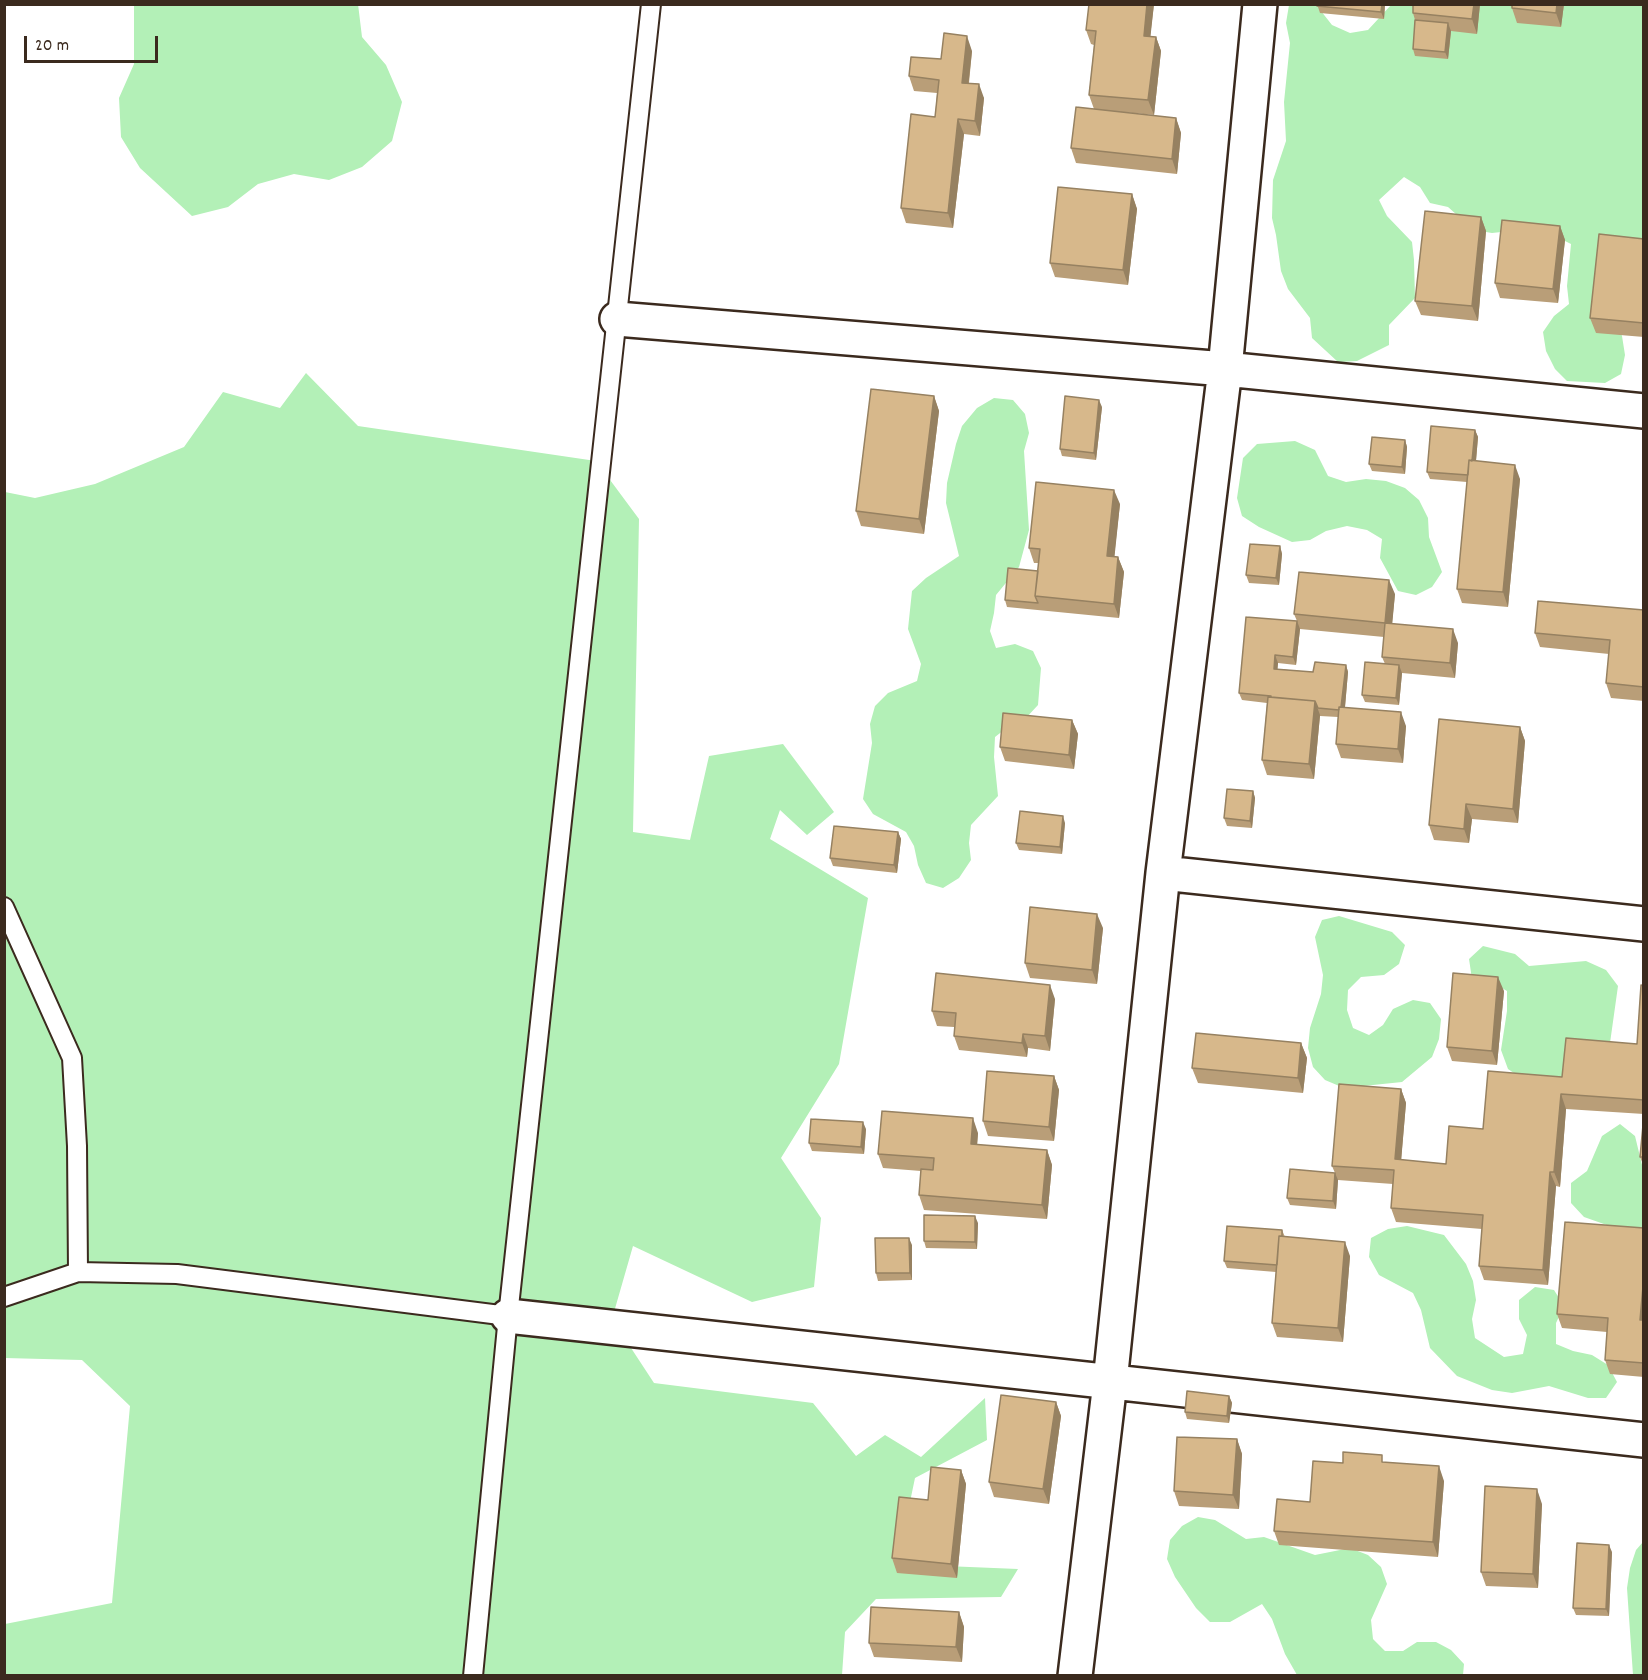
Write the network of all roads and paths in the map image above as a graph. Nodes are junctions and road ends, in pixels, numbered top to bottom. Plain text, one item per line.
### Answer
1 (651, 4) edge
2 (1260, 4) edge
3 (617, 319) junction
4 (1225, 369) junction
5 (1644, 411) edge
6 (1163, 873) junction
7 (4, 907) edge
8 (1644, 924) edge
9 (78, 1272) junction
10 (4, 1297) edge
11 (508, 1316) junction
12 (1110, 1382) junction
13 (1644, 1440) edge
14 (473, 1676) edge
15 (1075, 1676) edge

1 - 3 lane
2 - 4 street
3 - 4 street
3 - 11 lane
4 - 5 street
4 - 6 street
6 - 8 street
6 - 12 street
7 - 9 lane
9 - 10 lane
9 - 11 lane
11 - 12 street
11 - 14 lane
12 - 13 street
12 - 15 street

